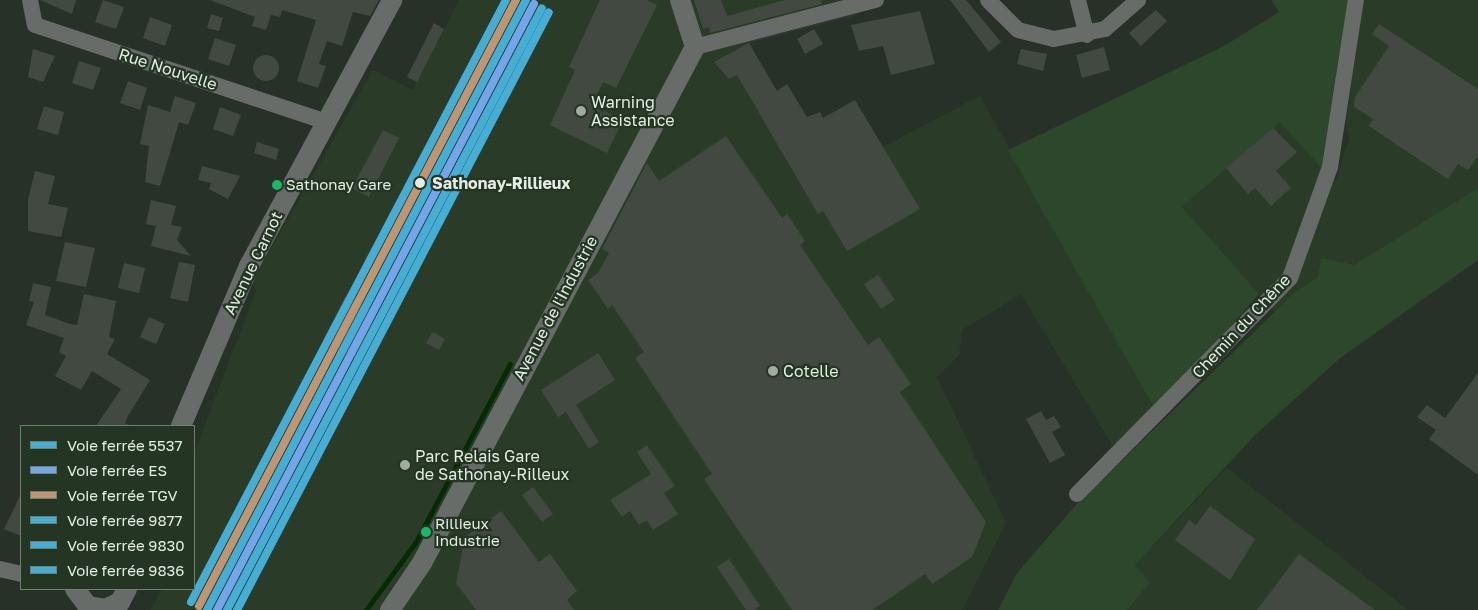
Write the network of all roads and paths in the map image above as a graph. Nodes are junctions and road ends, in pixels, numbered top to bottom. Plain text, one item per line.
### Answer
1 (30, 0) edge
2 (392, 0) edge
3 (680, 0) edge
4 (876, 0) edge
5 (988, 0) edge
6 (1078, 0) edge
7 (1138, 0) edge
8 (1356, 0) edge
9 (1086, 35) junction
10 (695, 47) junction
11 (326, 122) junction
12 (181, 425) edge
13 (1077, 494) dead end
14 (0, 569) edge
15 (20, 574) edge
16 (76, 590) edge
17 (126, 590) edge
18 (105, 609) edge
19 (390, 610) edge

1 - 11 street, Rue Nouvelle
2 - 11 street, Avenue Carnot
3 - 10 street
4 - 10 street
5 - 9 street
6 - 9 street
7 - 9 street
8 - 13 street, Chemin du Chêne
10 - 19 street, Avenue de l'Industrie
11 - 12 street, Avenue Carnot
14 - 15 street
16 - 18 street
17 - 18 street

